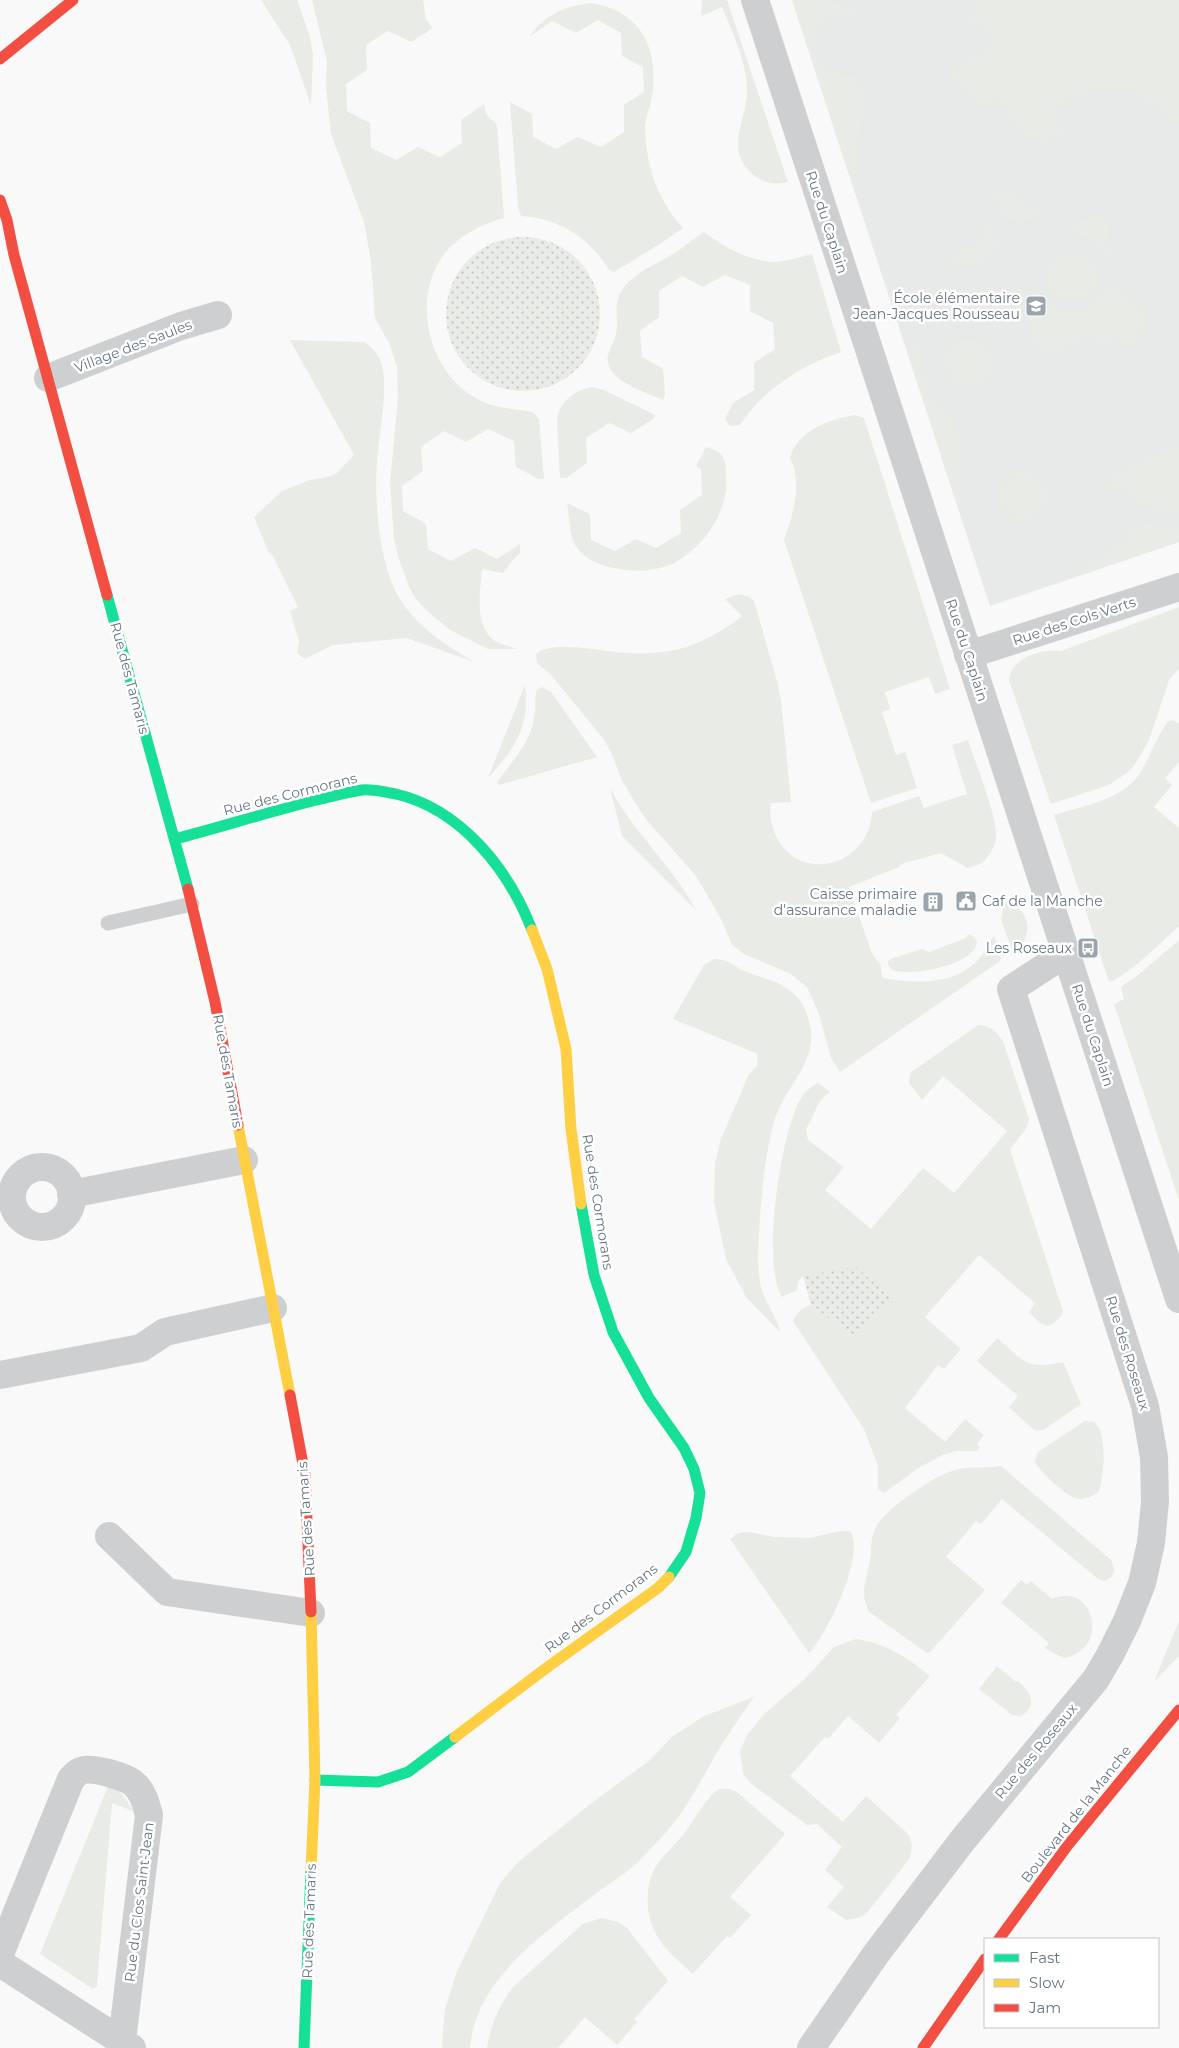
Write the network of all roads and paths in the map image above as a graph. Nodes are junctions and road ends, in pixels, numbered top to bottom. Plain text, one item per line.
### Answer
1 (73, 0) edge
2 (754, 0) edge
3 (0, 59) edge
4 (0, 200) edge
5 (218, 315) dead end
6 (48, 378) junction
7 (1179, 587) edge
8 (968, 655) junction
9 (174, 839) junction
10 (192, 904) junction
11 (108, 923) dead end
12 (1067, 956) junction
13 (244, 1160) junction
14 (71, 1194) junction
15 (8, 1218) edge
16 (1179, 1299) edge
17 (273, 1308) junction
18 (0, 1375) edge
19 (109, 1536) dead end
20 (312, 1613) junction
21 (1179, 1710) edge
22 (315, 1780) junction
23 (1000, 1938) edge
24 (0, 1954) edge
25 (984, 1960) edge
26 (0, 1963) edge
27 (127, 2044) edge
28 (304, 2048) edge
29 (811, 2048) edge
30 (923, 2048) edge

1 - 3 street
2 - 8 street, Rue du Caplain
4 - 6 street, Rue des Tamaris
5 - 6 street, Village des Saules
6 - 9 street, Rue des Tamaris
7 - 8 street, Rue des Cols Verts
8 - 12 street, Rue du Caplain
9 - 10 street, Rue des Tamaris
9 - 22 street, Rue des Cormorans
10 - 11 lane
10 - 13 street, Rue des Tamaris
12 - 16 street, Rue du Caplain
12 - 29 street, Rue des Roseaux
13 - 14 street
13 - 17 street, Rue des Tamaris
14 - 15 street
14 - 15 street
17 - 18 street
17 - 20 street, Rue des Tamaris
19 - 20 street
20 - 22 street, Rue des Tamaris
21 - 23 street, Boulevard de la Manche
22 - 28 street, Rue des Tamaris
24 - 27 street, Rue du Clos Saint-Jean
25 - 30 street
26 - 27 street, Rue du Clos Saint-Jean

